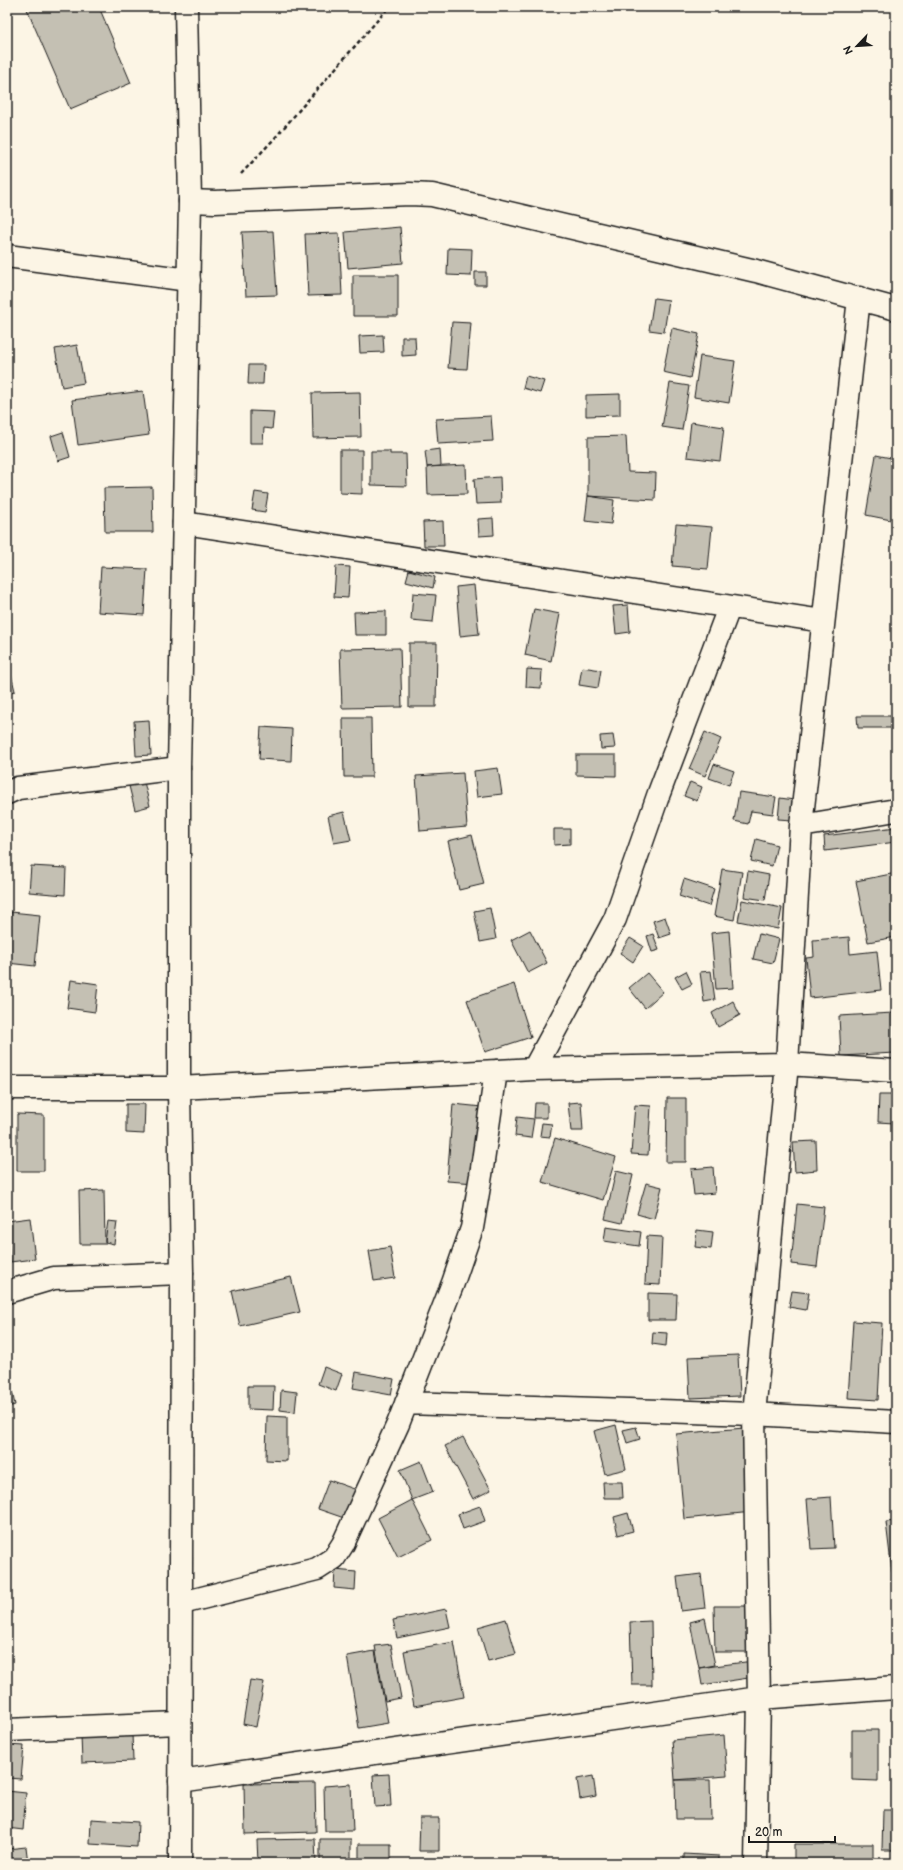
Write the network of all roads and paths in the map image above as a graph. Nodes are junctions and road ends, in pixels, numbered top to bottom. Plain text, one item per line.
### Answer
1 (186, 7) edge
2 (389, 7) edge
3 (190, 201) junction
4 (215, 202) junction
5 (7, 256) edge
6 (189, 280) junction
7 (859, 298) junction
8 (896, 309) edge
9 (184, 523) junction
10 (729, 608) junction
11 (823, 621) junction
12 (179, 768) junction
13 (7, 793) edge
14 (896, 810) edge
15 (801, 826) junction
16 (788, 1064) junction
17 (534, 1069) junction
18 (496, 1071) junction
19 (896, 1071) edge
20 (7, 1088) edge
21 (179, 1088) junction
22 (182, 1273) junction
23 (7, 1292) edge
24 (406, 1403) junction
25 (754, 1414) junction
26 (896, 1422) edge
27 (182, 1603) junction
28 (896, 1688) edge
29 (759, 1698) junction
30 (179, 1723) junction
31 (7, 1730) edge
32 (180, 1780) junction
33 (180, 1863) edge
34 (756, 1863) edge

1 - 3 street
2 - 4 path
3 - 4 street
3 - 6 street
4 - 7 street
5 - 6 street
6 - 9 street
7 - 8 street
7 - 11 street
9 - 10 street
9 - 12 street
10 - 11 street
10 - 17 street
11 - 15 street
12 - 13 street
12 - 21 street
14 - 15 street
15 - 16 street
16 - 17 street
16 - 19 street
16 - 25 street
17 - 18 street
18 - 21 street
18 - 24 street
20 - 21 street
21 - 22 street
22 - 23 street
22 - 27 street
24 - 25 street
24 - 27 street
25 - 26 street
25 - 29 street
27 - 30 street
28 - 29 street
29 - 32 street
29 - 34 street
30 - 31 street
30 - 32 street
32 - 33 street

